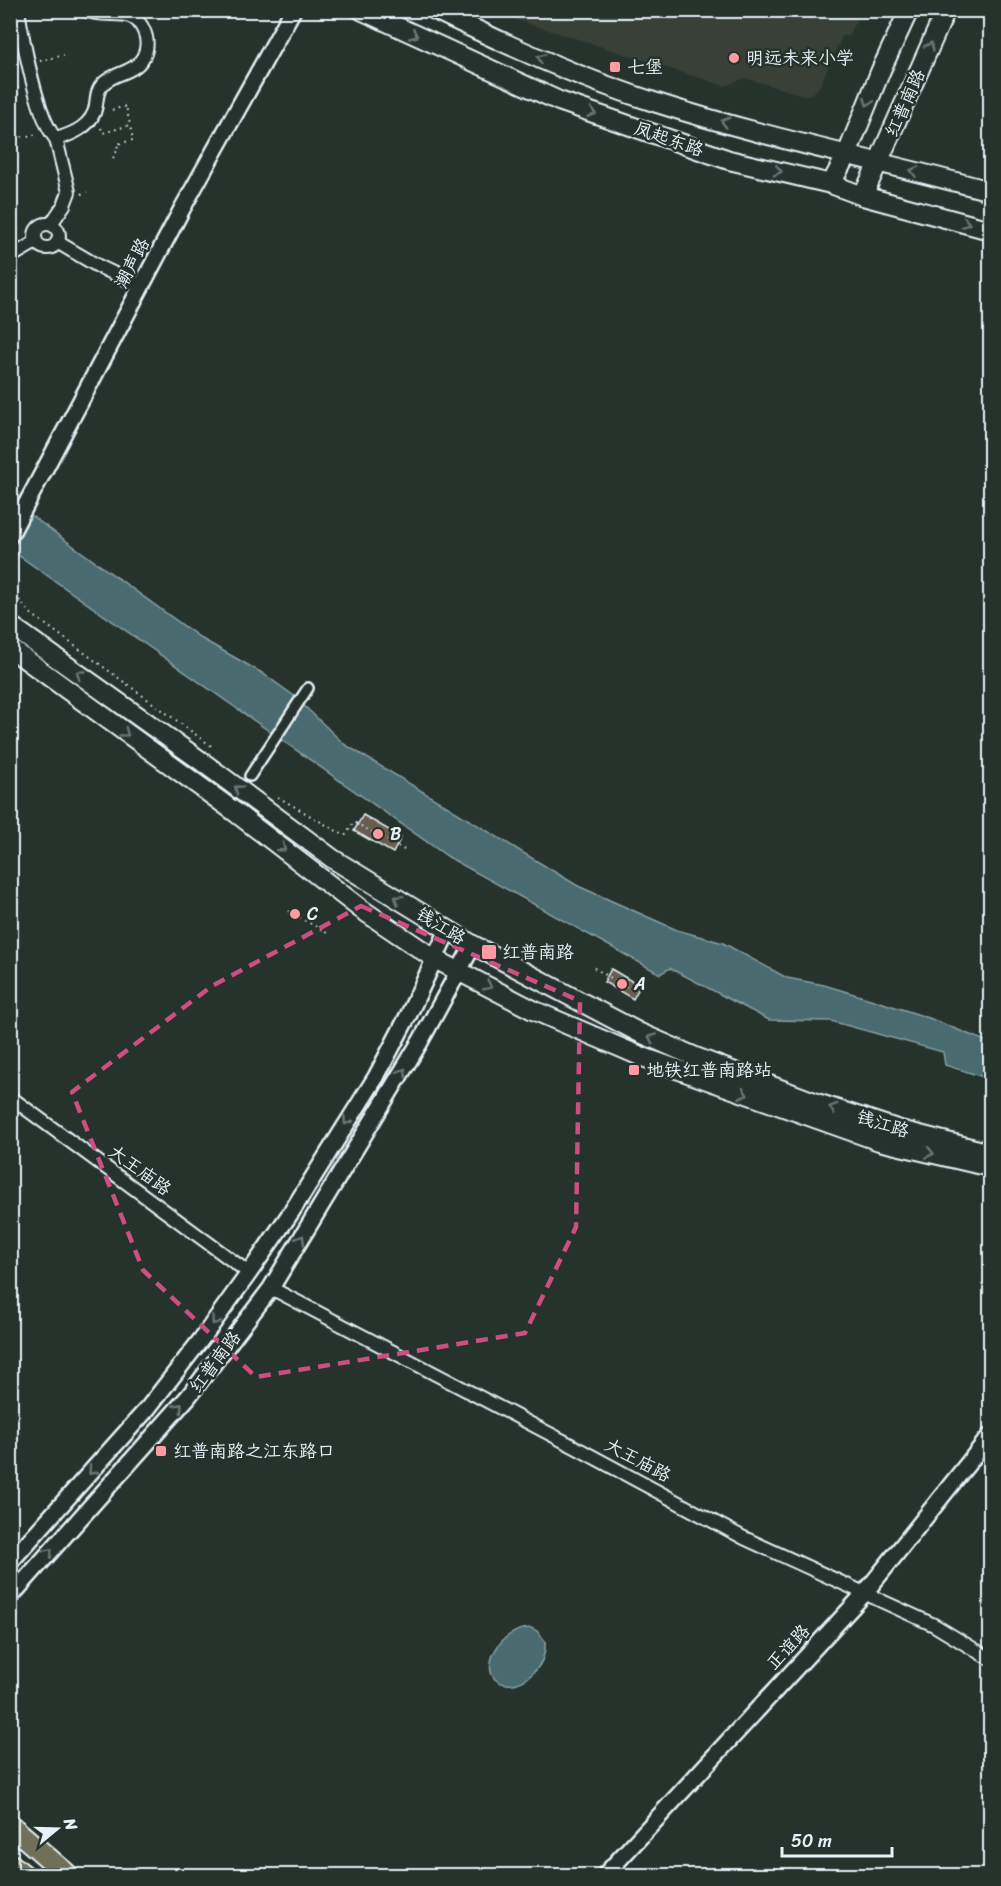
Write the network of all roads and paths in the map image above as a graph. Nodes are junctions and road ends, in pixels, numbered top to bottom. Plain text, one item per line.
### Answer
1 (18, 10) edge
2 (85, 10) edge
3 (293, 10) edge
4 (361, 10) edge
5 (435, 10) edge
6 (909, 10) edge
7 (946, 10) edge
8 (64, 56) dead end
9 (10, 58) edge
10 (28, 63) junction
11 (10, 101) edge
12 (96, 111) junction
13 (130, 125) junction
14 (53, 135) junction
15 (10, 136) edge
16 (847, 154) junction
17 (113, 158) dead end
18 (879, 161) junction
19 (831, 184) junction
20 (990, 191) edge
21 (863, 196) junction
22 (51, 224) junction
23 (990, 230) edge
24 (36, 242) junction
25 (57, 243) junction
26 (10, 257) edge
27 (142, 286) junction
28 (10, 535) edge
29 (18, 600) dead end
30 (10, 625) edge
31 (10, 648) edge
32 (308, 688) dead end
33 (213, 748) dead end
34 (250, 776) dead end
35 (272, 793) dead end
36 (408, 852) dead end
37 (289, 911) dead end
38 (448, 930) junction
39 (327, 933) dead end
40 (473, 945) junction
41 (435, 959) junction
42 (594, 968) dead end
43 (459, 971) junction
44 (632, 990) dead end
45 (10, 1096) edge
46 (990, 1153) edge
47 (990, 1167) edge
48 (249, 1273) junction
49 (271, 1288) junction
50 (990, 1436) edge
51 (10, 1562) edge
52 (864, 1594) junction
53 (10, 1597) edge
54 (990, 1659) edge
55 (10, 1825) edge
56 (10, 1863) edge
57 (26, 1875) edge
58 (69, 1875) edge
59 (604, 1875) edge

1 - 10 street
2 - 12 street
3 - 27 street, 潮声路
4 -> 19 main road, 凤起东路
16 -> 5 main road, 凤起东路
6 -> 16 main road, 红普南路
18 -> 7 main road, 红普南路
8 - 10 path
9 - 11 path
10 - 14 street
12 - 13 path
12 - 13 path
12 - 14 street
13 - 17 path
14 - 15 path
14 - 22 street
16 - 18 main road, 凤起东路
16 - 19 main road, 红普南路
20 -> 18 main road, 凤起东路
18 - 21 main road, 红普南路
19 - 21 main road, 凤起东路
21 -> 23 main road, 凤起东路
22 - 24 street
22 - 25 street
24 - 25 street
24 - 26 street
25 - 27 street
27 - 28 street, 潮声路
29 - 33 path
38 -> 30 main road, 钱江路
31 -> 41 main road, 钱江路
32 - 34 street
35 - 36 path
37 - 39 path
38 - 40 main road, 钱江路
38 - 41 street, 红普南路
40 - 43 street, 红普南路
46 -> 40 main road, 钱江路
41 - 43 main road, 钱江路
41 -> 48 street, 红普南路
42 - 44 path
43 -> 47 main road, 钱江路
49 -> 43 street, 红普南路
45 - 48 street, 大王庙路
48 -> 51 street, 红普南路
49 - 52 street, 大王庙路
53 -> 49 street, 红普南路
50 - 52 street, 正谊路
52 - 54 street, 大王庙路
52 - 59 street, 正谊路
55 - 58 main road
56 - 57 main road

